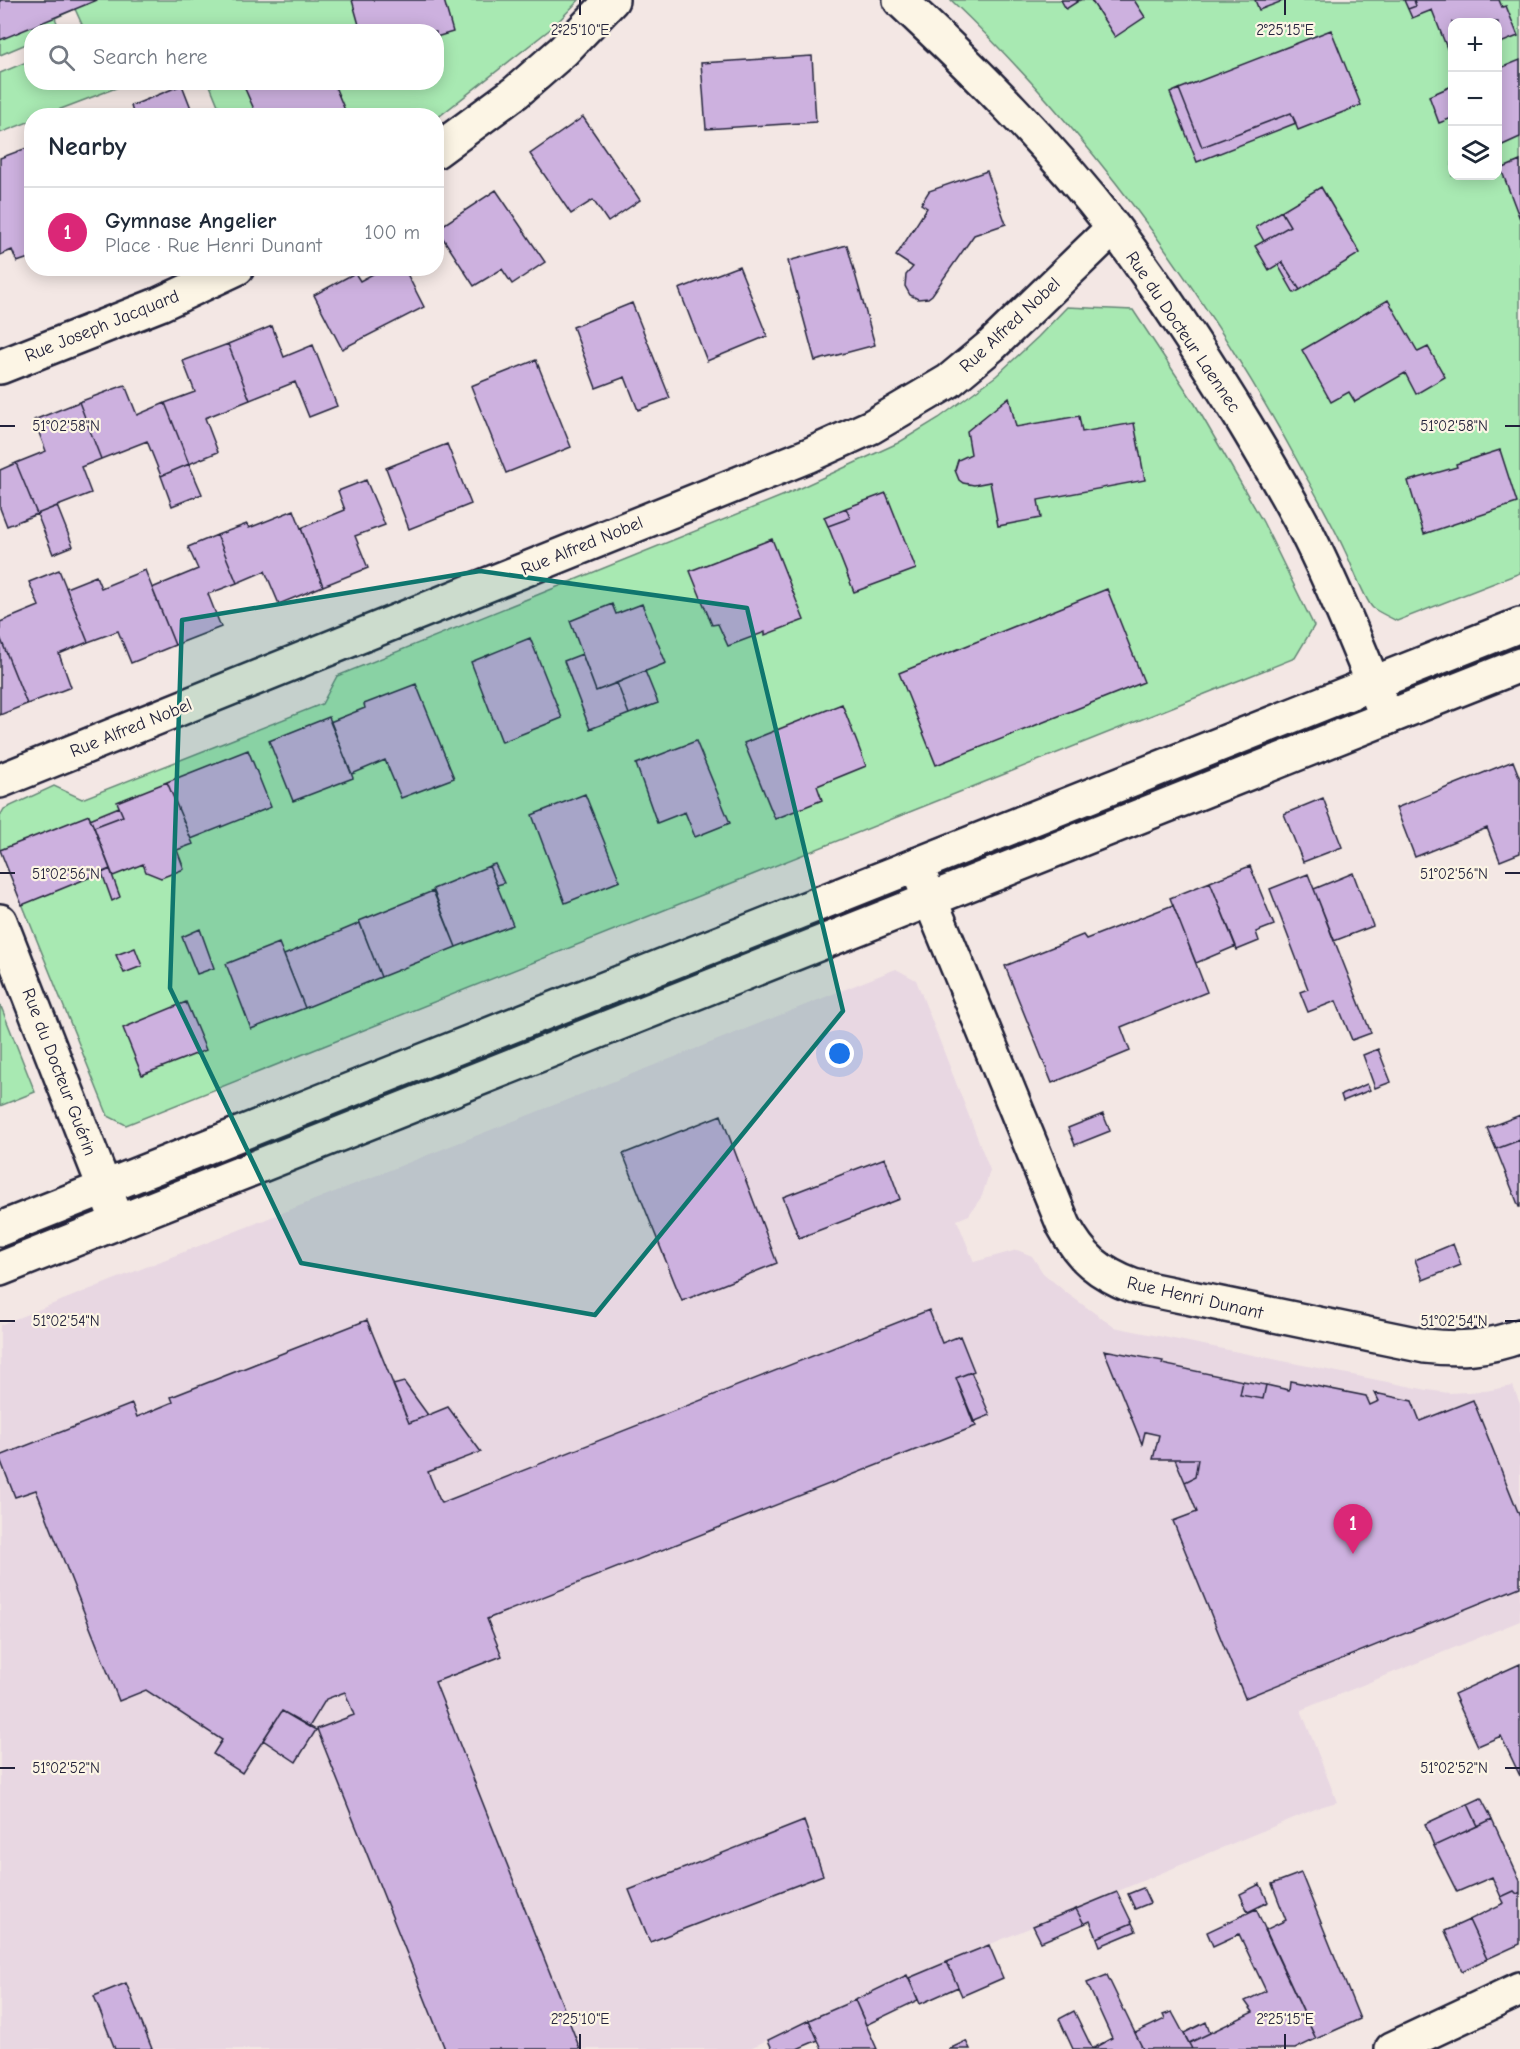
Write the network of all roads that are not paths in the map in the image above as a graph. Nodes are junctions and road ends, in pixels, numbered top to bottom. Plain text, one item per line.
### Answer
1 (612, 0) edge
2 (900, 0) edge
3 (444, 145) edge
4 (1113, 228) junction
5 (220, 276) edge
6 (0, 367) edge
7 (1520, 625) edge
8 (1520, 665) edge
9 (1373, 683) junction
10 (1386, 718) junction
11 (0, 781) edge
12 (916, 865) junction
13 (930, 900) junction
14 (0, 921) edge
15 (105, 1187) junction
16 (118, 1222) junction
17 (0, 1229) edge
18 (0, 1269) edge
19 (1520, 1336) edge
20 (1520, 1989) edge
21 (1392, 2049) edge

1 - 3 street
2 - 4 street, Rue du Docteur Laennec
4 - 9 street, Rue du Docteur Laennec
4 - 11 street, Rue Alfred Nobel
5 - 6 street, Rue Joseph Jacquard
7 - 9 street
8 - 10 street
9 - 10 street, Rue du Docteur Laennec
9 - 12 street
10 - 13 street
12 - 13 street, Rue Henri Dunant
12 - 15 street
13 - 16 street
13 - 19 street, Rue Henri Dunant
14 - 15 street, Rue du Docteur Guérin
15 - 16 street, Rue du Docteur Guérin
15 - 17 street
16 - 18 street
20 - 21 street

